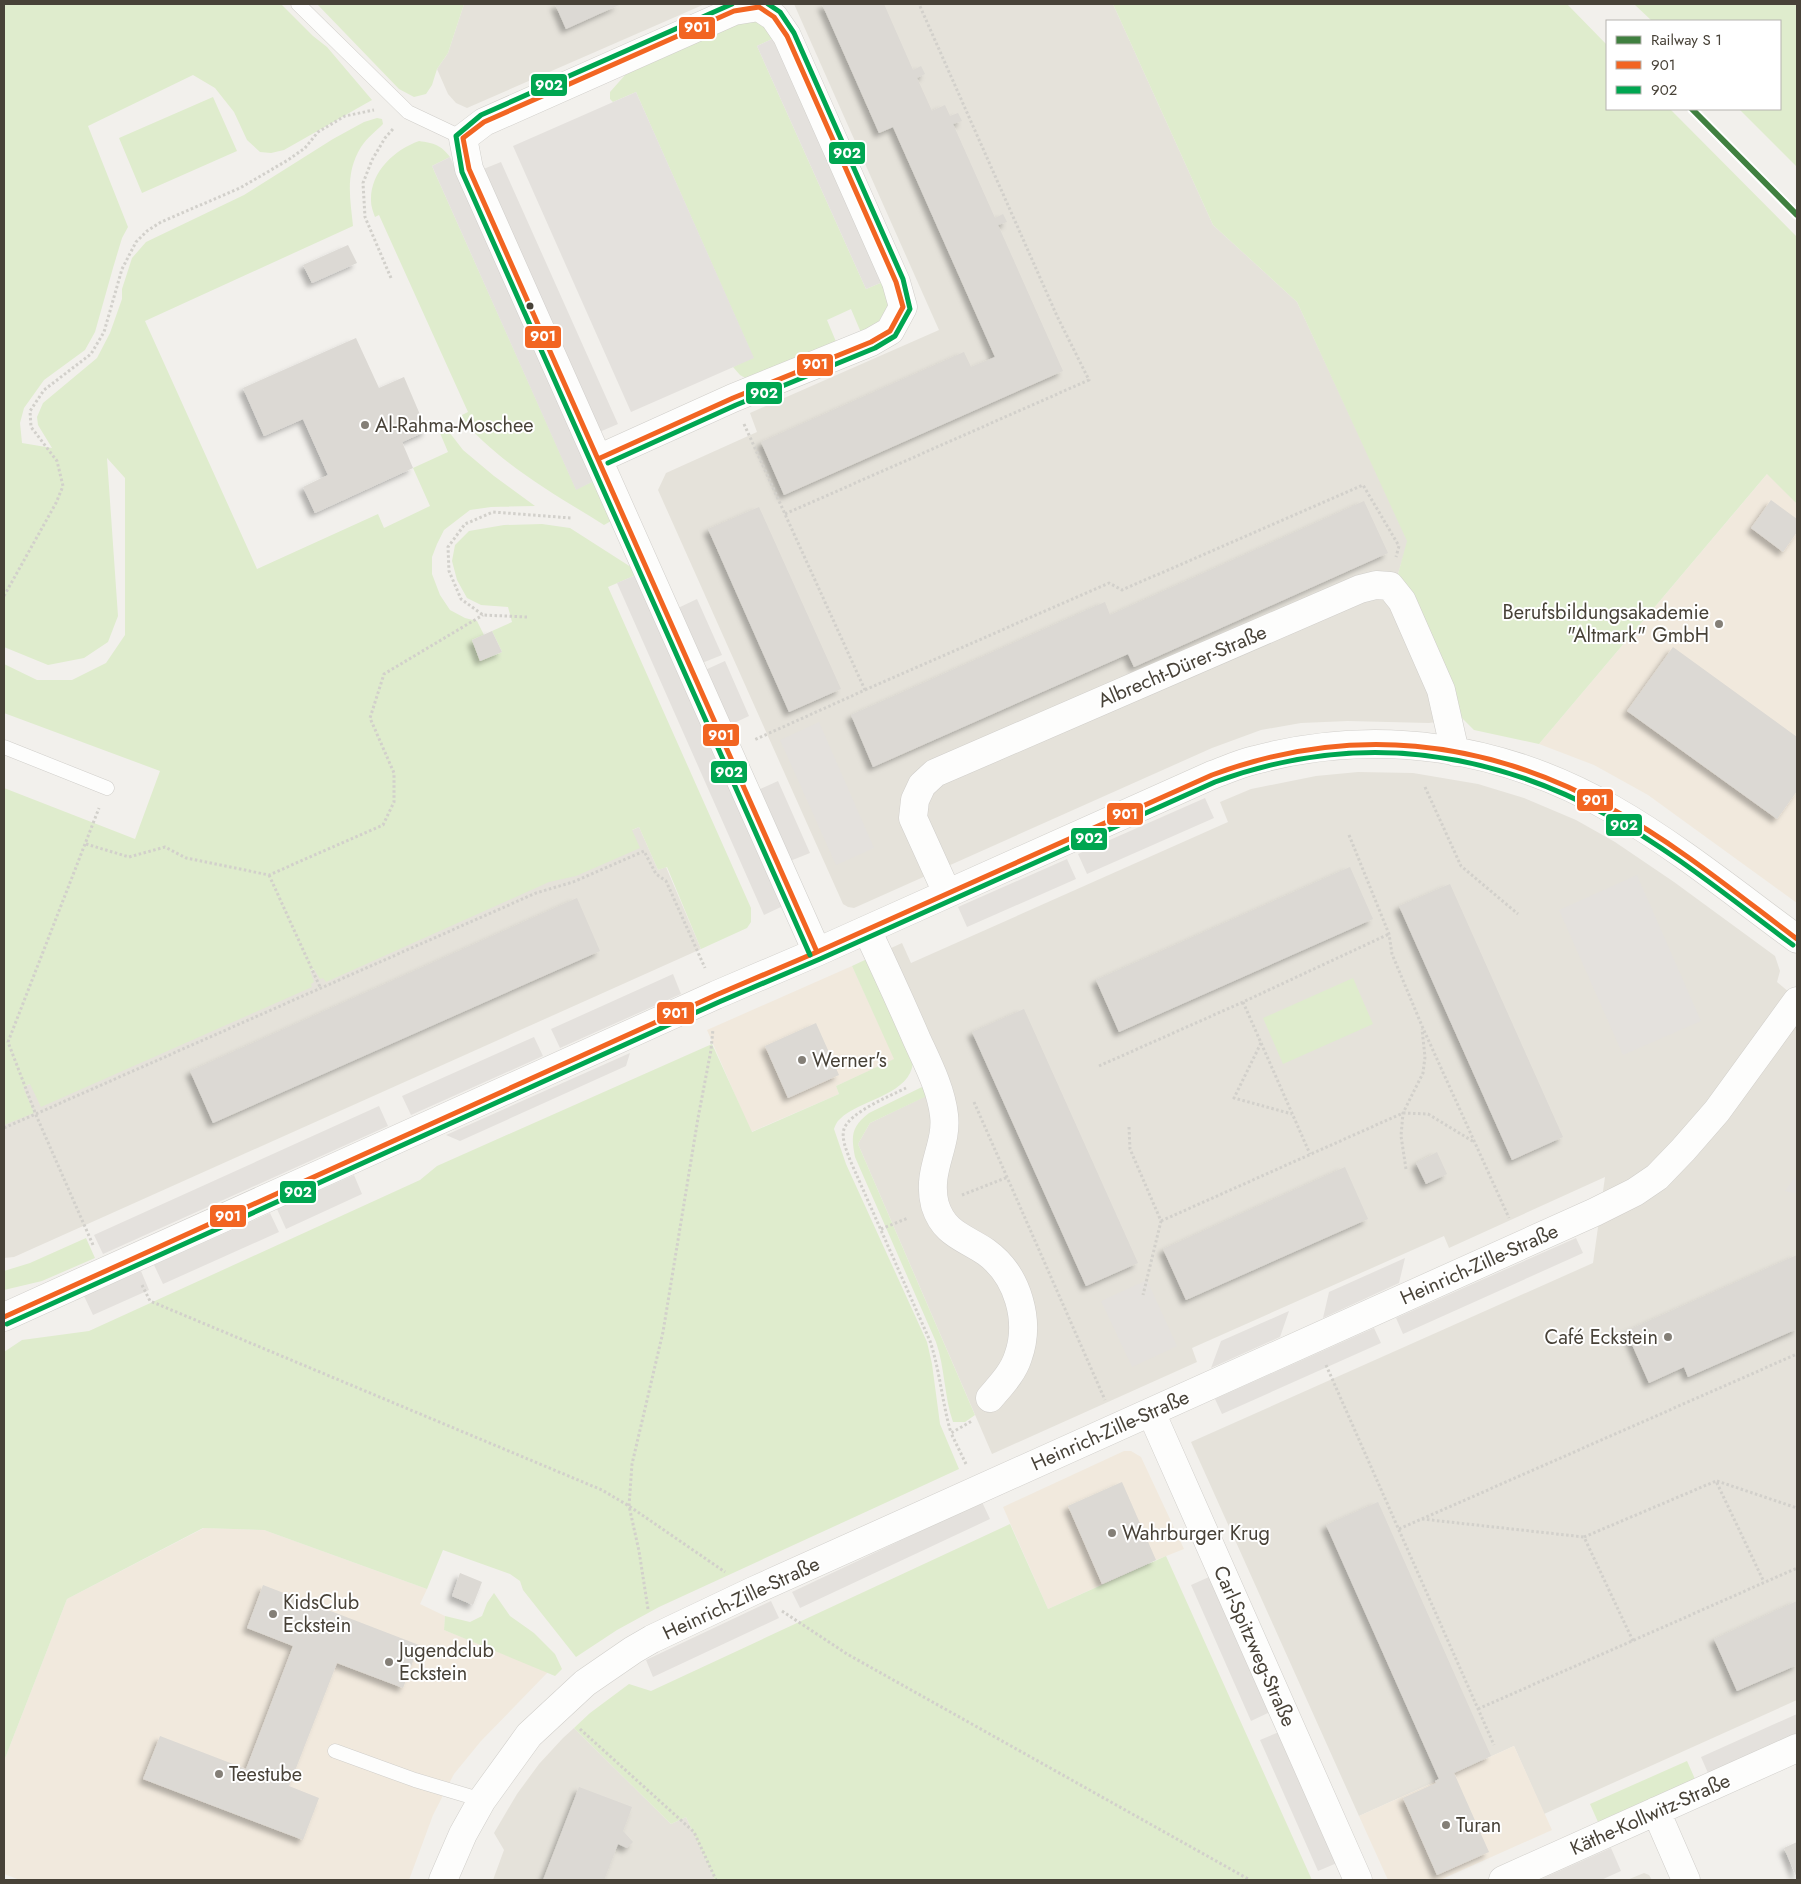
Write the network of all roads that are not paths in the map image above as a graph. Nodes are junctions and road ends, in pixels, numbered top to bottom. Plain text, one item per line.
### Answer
1 (298, 4) edge
2 (463, 138) junction
3 (598, 459) junction
4 (4, 747) edge
5 (1455, 752) junction
6 (107, 788) road end
7 (947, 893) junction
8 (867, 930) junction
9 (1797, 939) edge
10 (817, 952) junction
11 (1797, 1001) edge
12 (4, 1317) edge
13 (990, 1398) road end
14 (1151, 1412) junction
15 (1797, 1748) edge
16 (335, 1751) dead end
17 (482, 1800) junction
18 (1656, 1811) junction
19 (443, 1880) edge
20 (1358, 1880) edge
21 (1503, 1880) edge
22 (1686, 1880) edge

1 - 2 lane
2 - 3 street
2 - 3 street
3 - 10 street
4 - 6 lane
5 - 7 street
5 - 7 street, Albrecht-Dürer-Straße
5 - 9 street
7 - 8 street
8 - 10 street
8 - 13 street
10 - 12 street
11 - 14 street, Heinrich-Zille-Straße
14 - 17 street, Heinrich-Zille-Straße
14 - 20 street, Carl-Spitzweg-Straße
15 - 18 street, Käthe-Kollwitz-Straße
16 - 17 lane
17 - 19 street, Heinrich-Zille-Straße
18 - 21 street, Käthe-Kollwitz-Straße
18 - 22 street

